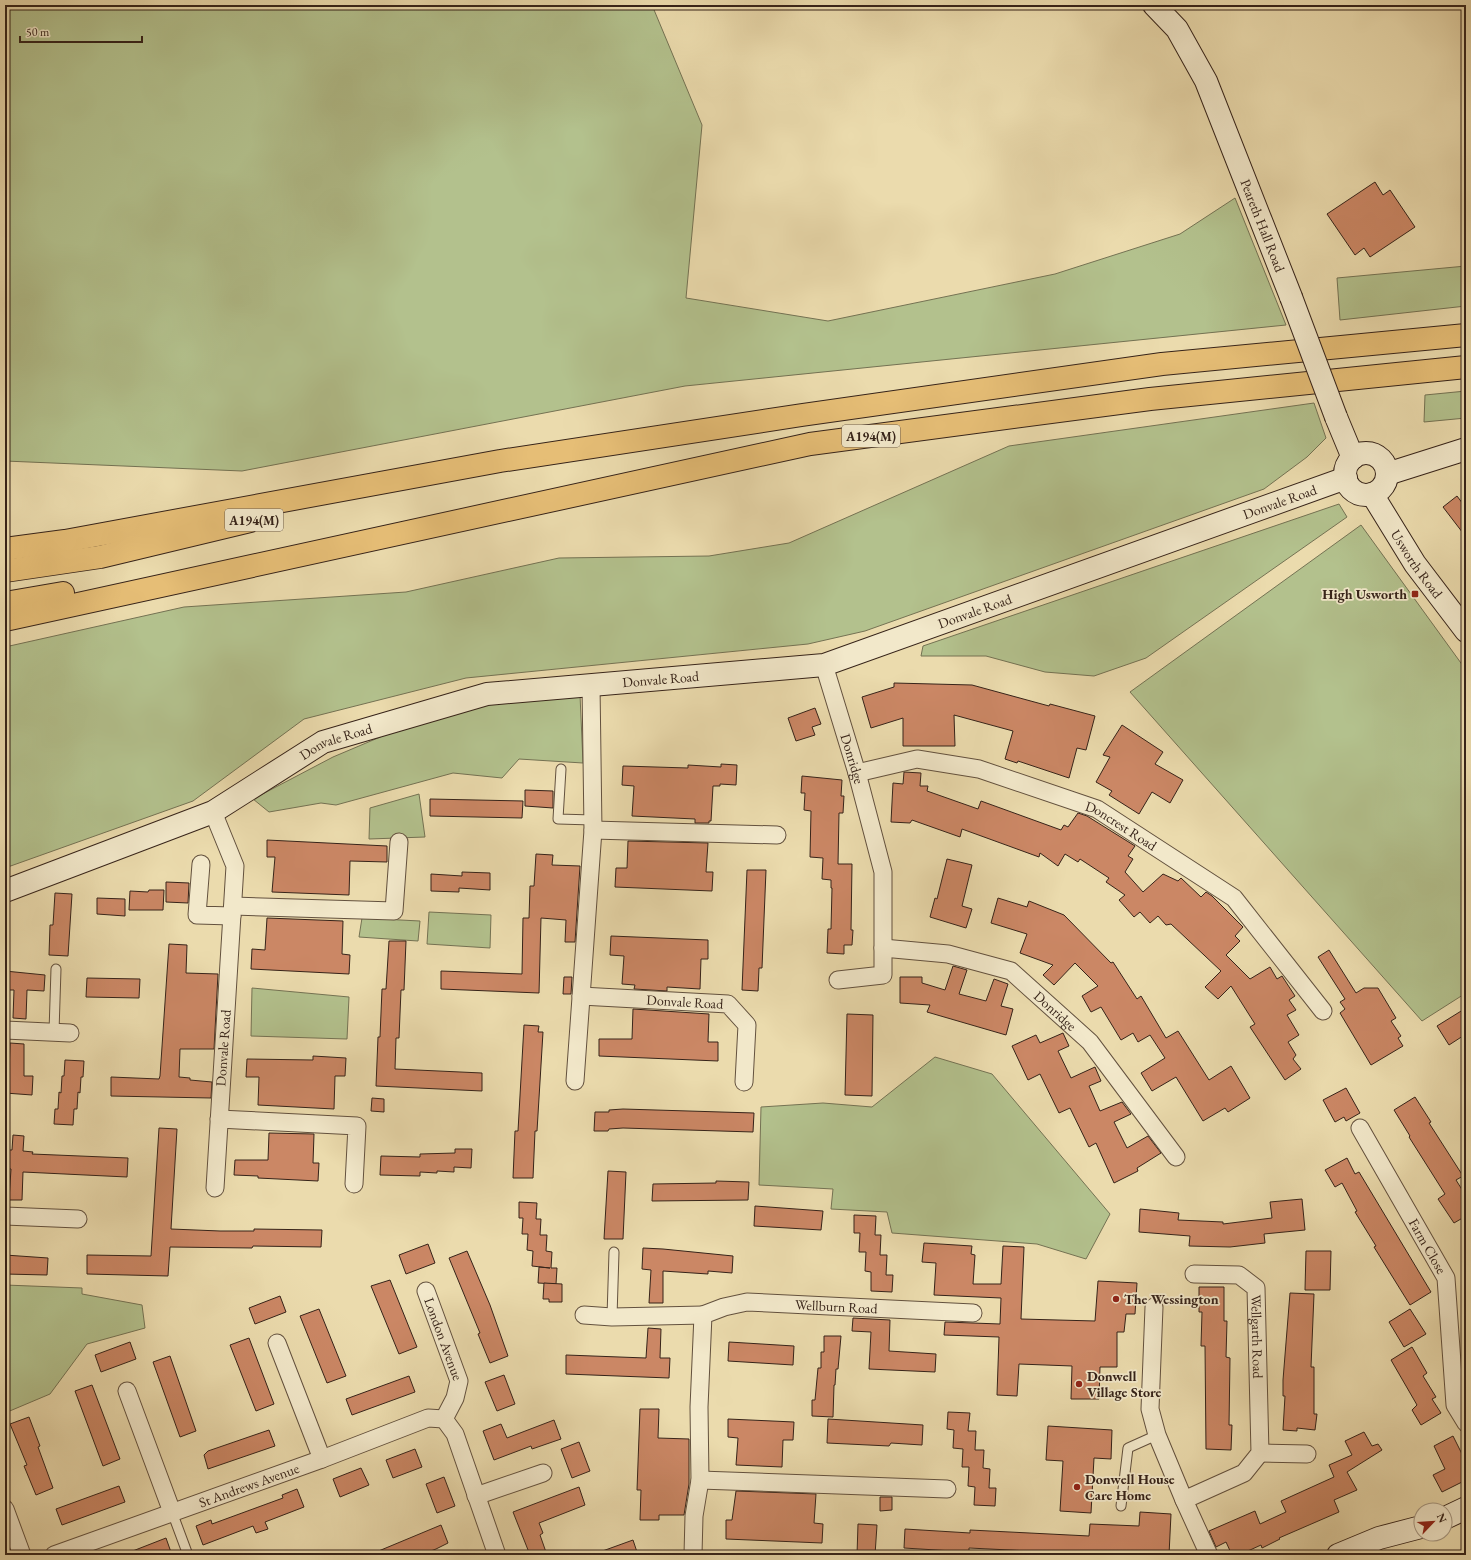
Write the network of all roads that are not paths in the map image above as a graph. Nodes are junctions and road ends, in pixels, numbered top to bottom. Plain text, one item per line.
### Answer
1 (1154, 5) edge
2 (1466, 335) edge
3 (1466, 367) edge
4 (1466, 449) edge
5 (1353, 458) junction
6 (500, 461) junction
7 (1387, 474) junction
8 (1346, 478) junction
9 (1372, 494) junction
10 (5, 549) edge
11 (286, 558) junction
12 (5, 571) edge
13 (5, 603) edge
14 (5, 620) edge
15 (1466, 630) edge
16 (824, 665) junction
17 (591, 685) junction
18 (561, 769) dead end
19 (857, 773) junction
20 (213, 812) junction
21 (593, 825) junction
22 (777, 835) dead end
23 (399, 842) dead end
24 (201, 864) dead end
25 (5, 891) edge
26 (233, 911) junction
27 (883, 948) junction
28 (56, 969) dead end
29 (838, 980) dead end
30 (582, 996) junction
31 (1323, 1011) dead end
32 (5, 1030) edge
33 (62, 1033) joint
34 (575, 1081) dead end
35 (744, 1082) dead end
36 (219, 1119) junction
37 (1360, 1128) dead end
38 (1176, 1157) dead end
39 (354, 1184) dead end
40 (216, 1188) dead end
41 (5, 1216) edge
42 (78, 1219) dead end
43 (614, 1252) dead end
44 (1194, 1274) dead end
45 (426, 1291) dead end
46 (1154, 1307) dead end
47 (973, 1313) dead end
48 (703, 1315) junction
49 (584, 1316) dead end
50 (612, 1317) junction
51 (277, 1343) dead end
52 (127, 1391) dead end
53 (444, 1419) junction
54 (1466, 1423) edge
55 (1156, 1435) junction
56 (1260, 1452) junction
57 (1307, 1454) dead end
58 (322, 1459) junction
59 (543, 1473) dead end
60 (700, 1480) junction
61 (947, 1488) dead end
62 (476, 1496) junction
63 (1184, 1500) junction
64 (1121, 1506) dead end
65 (1466, 1508) edge
66 (5, 1509) edge
67 (172, 1512) junction
68 (1453, 1514) edge
69 (1413, 1529) edge
70 (10, 1536) edge
71 (22, 1555) edge
72 (54, 1555) edge
73 (188, 1555) edge
74 (496, 1555) edge
75 (693, 1555) edge
76 (1209, 1555) edge
77 (1338, 1555) edge

1 - 5 street, Peareth Hall Road, bridge
2 - 6 highway, A194(M)
3 - 11 highway, A194(M)
4 - 7 street
5 - 7 street
5 - 8 street
6 - 10 highway, A194(M)
6 - 12 highway, A194(M)
7 - 9 street
8 - 9 street
8 - 16 street, Donvale Road
9 - 15 street, Usworth Road
11 - 13 highway, A194(M)
11 - 14 highway, A194(M)
16 - 17 street, Donvale Road
16 - 19 street, Donridge
17 - 20 street, Donvale Road
17 - 21 street
18 - 21 lane
19 - 27 street, Donridge
19 - 31 street, Doncrest Road
20 - 25 street, Donvale Road
20 - 26 street, Donvale Road
21 - 22 street
21 - 30 street
23 - 26 street
24 - 26 street
26 - 36 street, Donvale Road
27 - 29 street, Donridge
27 - 38 street, Donridge
28 - 33 lane
30 - 34 street
30 - 35 street, Donvale Road
32 - 33 street
36 - 39 street
36 - 40 street, Donvale Road
37 - 54 street, Farm Close
41 - 42 street
43 - 50 lane
44 - 56 street, Wellgarth Road
45 - 53 street, London Avenue
46 - 55 street
47 - 48 street, Wellburn Road
48 - 50 street, Wellburn Road
48 - 60 street
49 - 50 street, Wellburn Road
51 - 58 street
52 - 67 street
53 - 58 street, St Andrews Avenue
53 - 62 street
55 - 63 street
55 - 64 lane
56 - 57 street
56 - 63 street
58 - 67 street, St Andrews Avenue
59 - 62 street
60 - 61 street
60 - 75 street
62 - 74 street
63 - 76 street
65 - 68 street
66 - 70 street
67 - 72 street, St Andrews Avenue
67 - 73 lane
69 - 77 street
70 - 71 street

